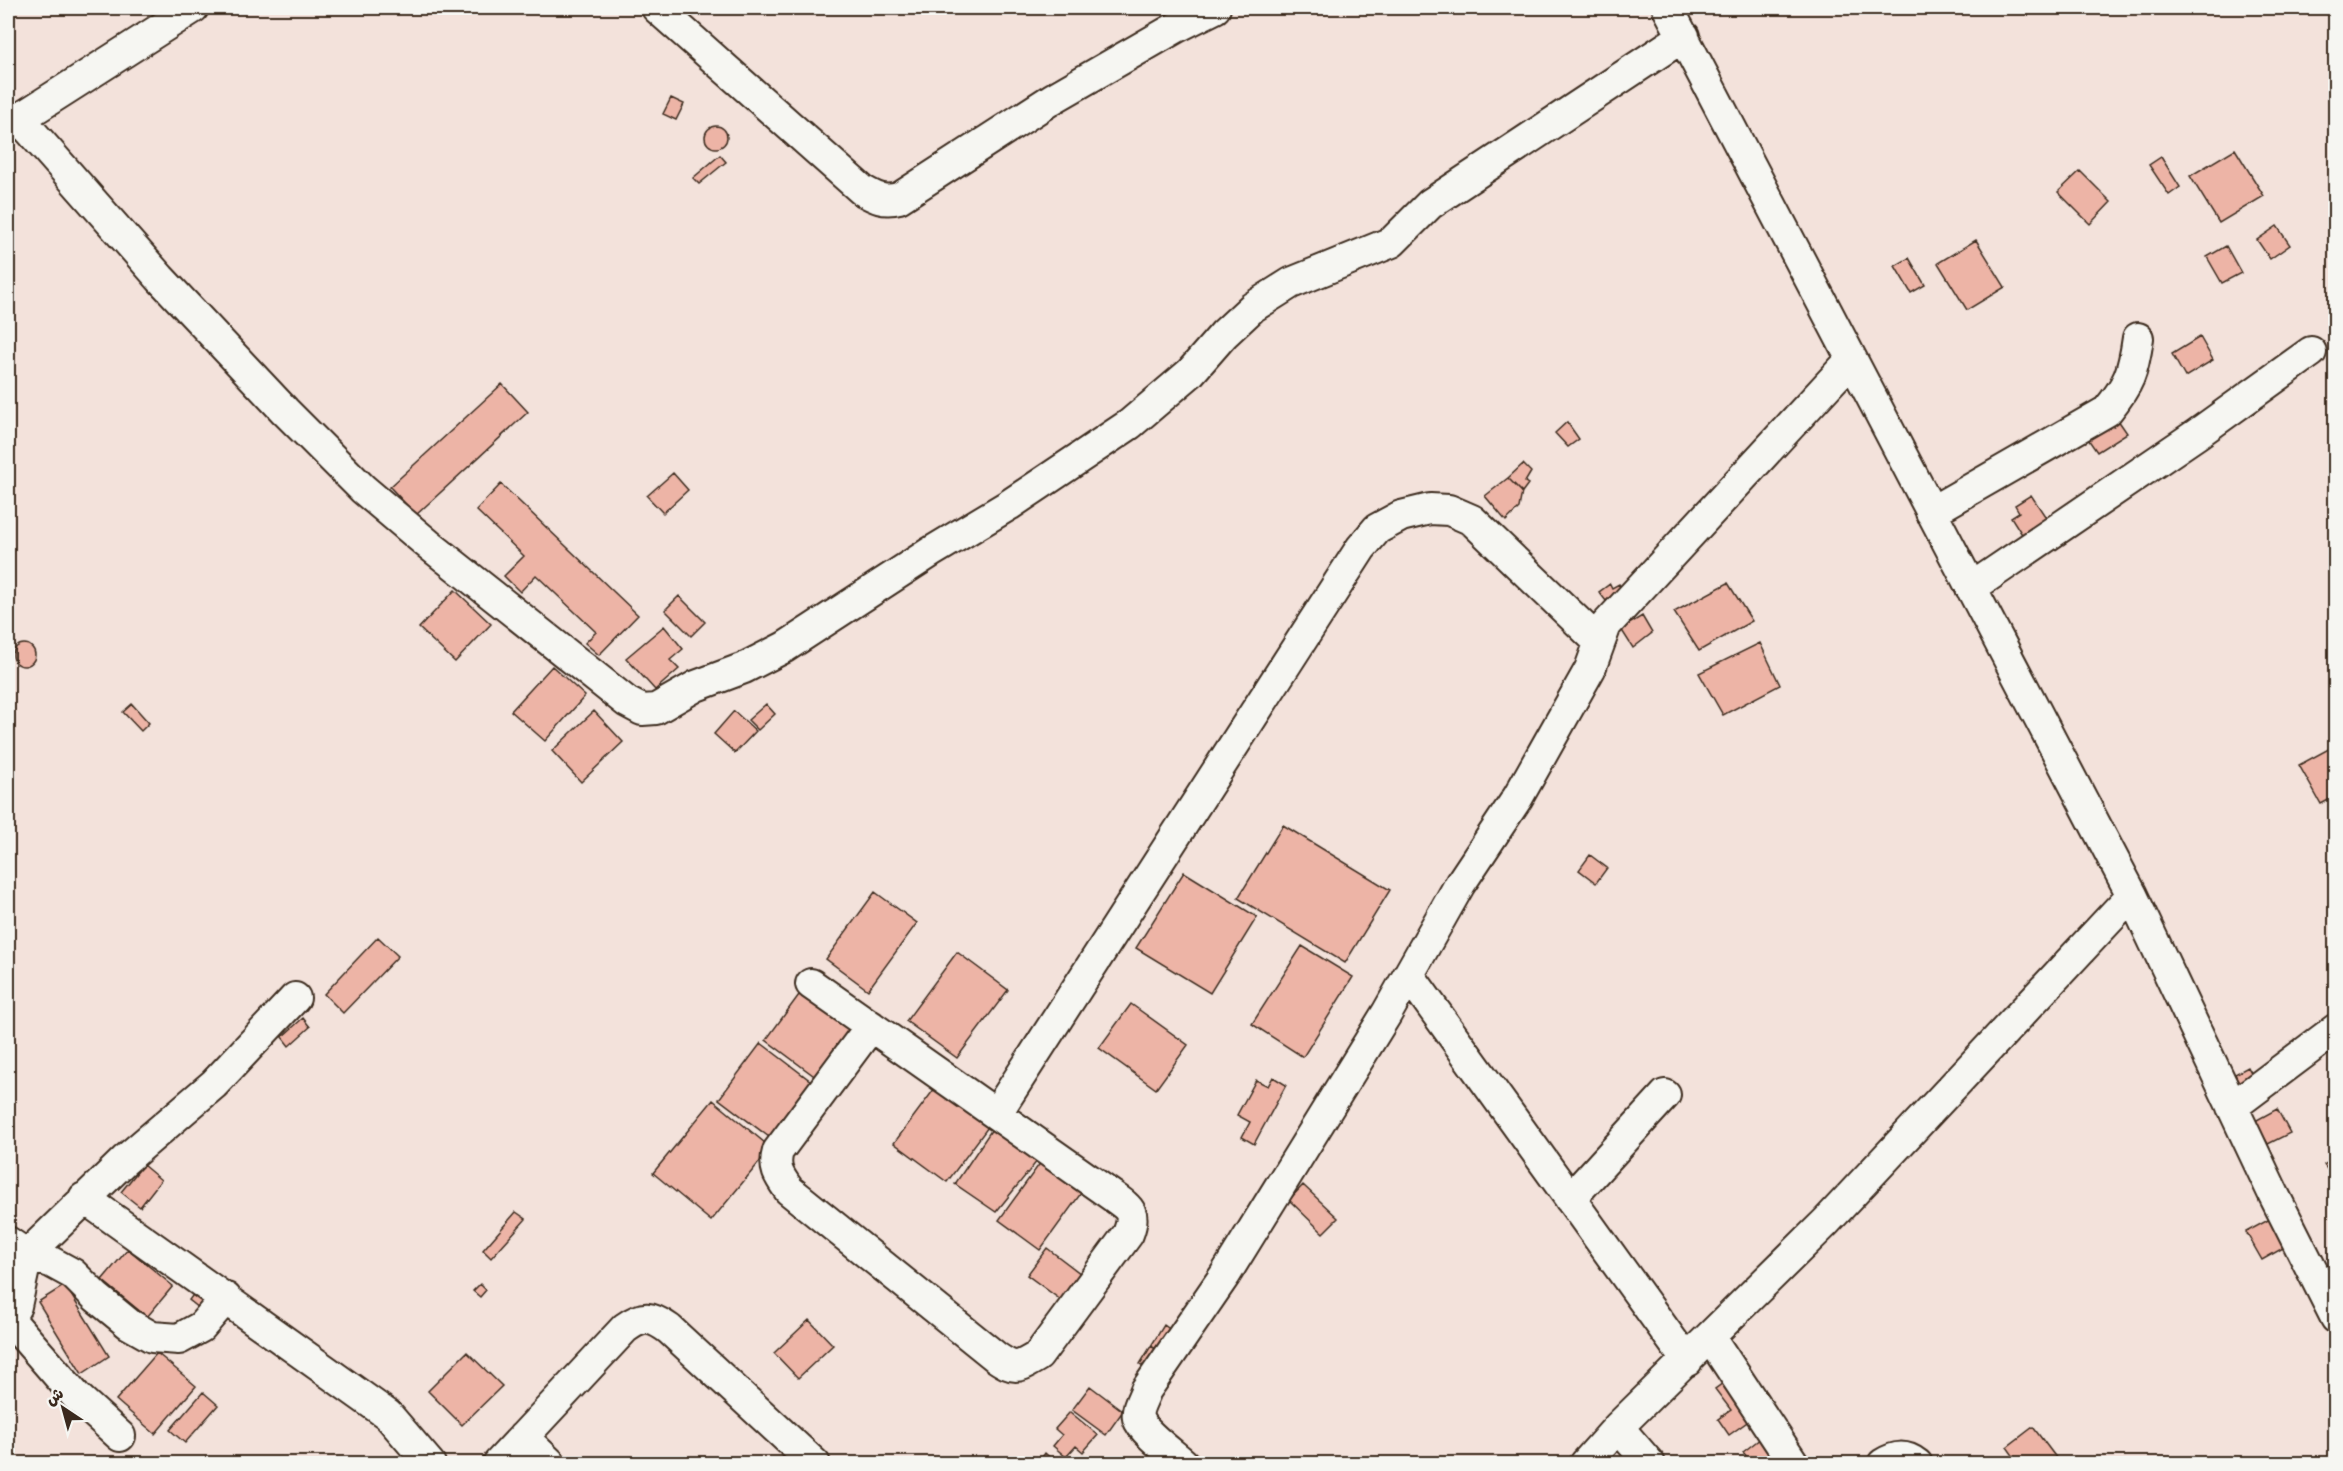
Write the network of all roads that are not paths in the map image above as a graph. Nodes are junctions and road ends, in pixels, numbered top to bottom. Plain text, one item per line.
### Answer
1 (193, 8) edge
2 (657, 8) edge
3 (1215, 8) edge
4 (1668, 8) edge
5 (1684, 36) junction
6 (14, 122) edge
7 (2138, 338) dead end
8 (2311, 352) dead end
9 (1851, 360) junction
10 (1931, 512) junction
11 (1971, 588) junction
12 (1599, 642) junction
13 (2132, 896) junction
14 (1409, 975) junction
15 (811, 984) dead end
16 (295, 998) dead end
17 (871, 1026) junction
18 (2336, 1029) edge
19 (1665, 1095) dead end
20 (2232, 1107) junction
21 (996, 1114) junction
22 (84, 1198) junction
23 (1570, 1199) junction
24 (17, 1248) edge
25 (226, 1298) junction
26 (2336, 1318) edge
27 (8, 1320) edge
28 (1710, 1337) junction
29 (1687, 1361) junction
30 (1618, 1427) junction
31 (120, 1436) dead end
32 (523, 1437) junction
33 (430, 1464) edge
34 (498, 1464) edge
35 (550, 1464) edge
36 (815, 1464) edge
37 (1184, 1464) edge
38 (1585, 1464) edge
39 (1650, 1464) edge
40 (1794, 1464) edge
41 (1883, 1464) edge
42 (1917, 1464) edge

1 - 6 street
2 - 3 street
4 - 5 street
5 - 6 street
5 - 9 street
7 - 10 street
8 - 11 street
9 - 10 street
9 - 12 street
10 - 11 street
11 - 13 street
12 - 14 street
12 - 21 street
13 - 20 street
13 - 28 street
14 - 23 street
14 - 37 street
15 - 17 street
16 - 22 street
17 - 21 street
17 - 21 street
18 - 20 street
19 - 23 street
20 - 26 street
22 - 24 street
22 - 25 street
23 - 29 street
24 - 25 street
24 - 27 street
25 - 33 street
27 - 31 street
28 - 29 street
28 - 40 street
29 - 30 street
30 - 38 street
30 - 39 street
32 - 34 street
32 - 35 street
32 - 36 street
41 - 42 street

